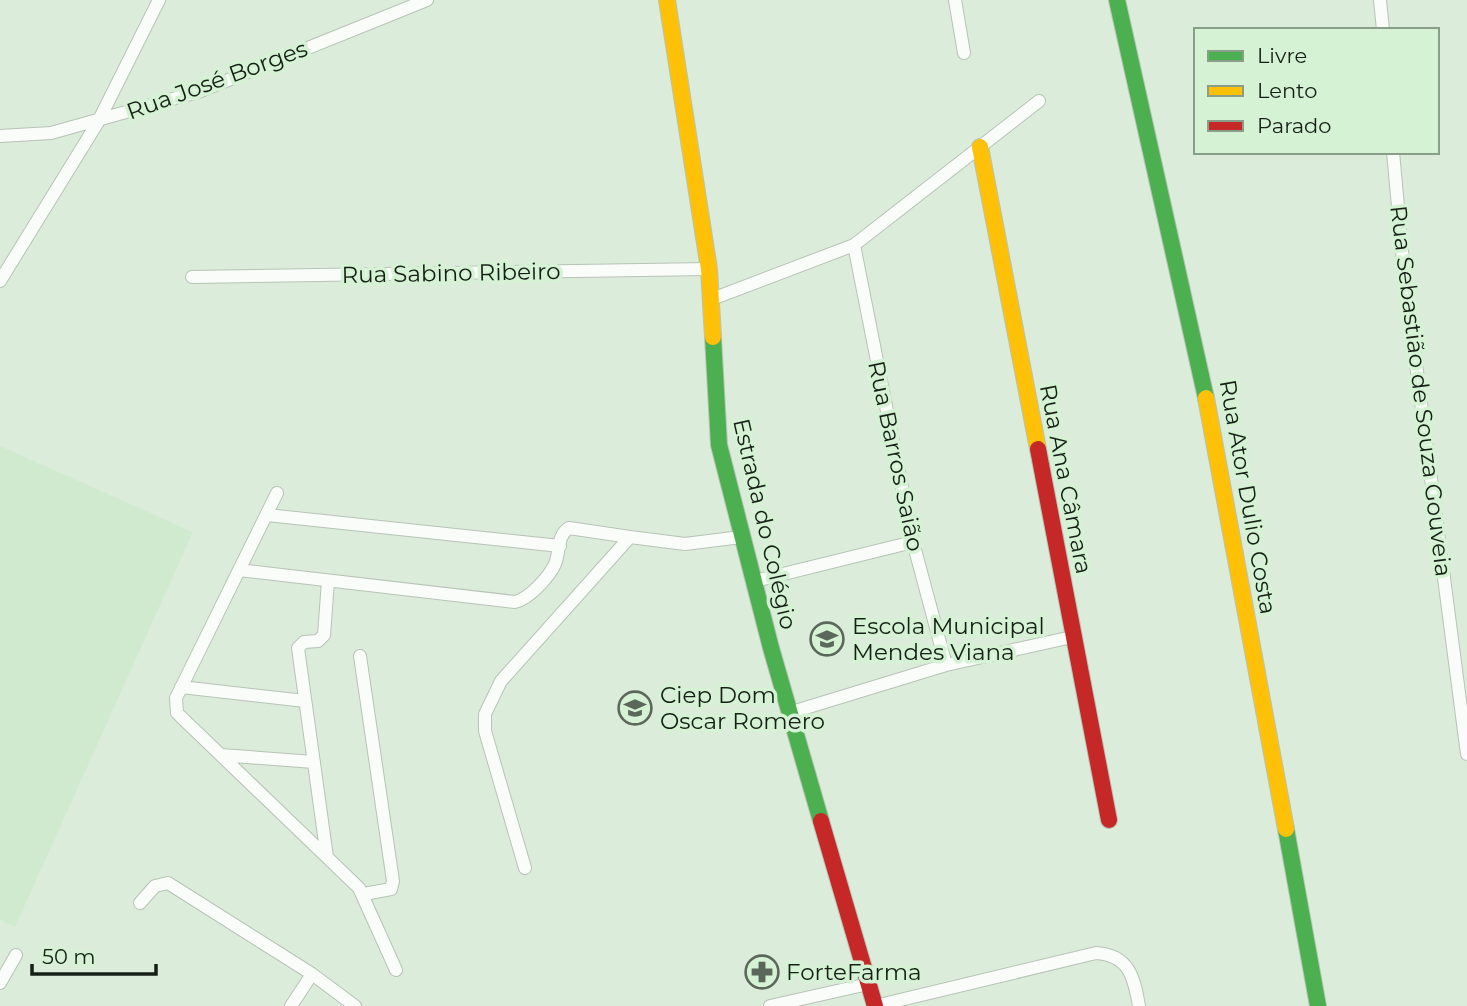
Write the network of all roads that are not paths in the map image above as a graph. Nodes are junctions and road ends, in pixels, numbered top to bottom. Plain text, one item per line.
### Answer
1 (159, 0) edge
2 (427, 0) edge
3 (667, 0) edge
4 (955, 0) edge
5 (1117, 0) edge
6 (1380, 0) edge
7 (1383, 28) edge
8 (964, 53) dead end
9 (1039, 101) dead end
10 (98, 121) junction
11 (0, 136) edge
12 (980, 147) junction
13 (1393, 154) edge
14 (854, 245) junction
15 (709, 269) junction
16 (192, 277) dead end
17 (0, 281) edge
18 (712, 299) junction
19 (277, 493) dead end
20 (267, 515) junction
21 (630, 537) junction
22 (741, 537) junction
23 (913, 542) junction
24 (560, 546) junction
25 (239, 570) junction
26 (328, 581) junction
27 (755, 581) junction
28 (1072, 637) junction
29 (360, 656) dead end
30 (946, 665) junction
31 (181, 687) junction
32 (305, 701) junction
33 (792, 712) junction
34 (1467, 754) edge
35 (221, 755) junction
36 (314, 762) junction
37 (1109, 820) dead end
38 (327, 857) junction
39 (525, 868) dead end
40 (364, 894) junction
41 (140, 903) dead end
42 (16, 955) dead end
43 (396, 971) dead end
44 (312, 974) junction
45 (0, 983) edge
46 (867, 984) junction
47 (291, 1006) edge
48 (355, 1006) edge
49 (770, 1006) edge
50 (875, 1006) edge
51 (1139, 1006) edge
52 (1318, 1006) edge

1 - 10 street
2 - 10 street, Rua José Borges
3 - 15 street, Estrada do Colégio
4 - 8 street
5 - 52 street, Rua Ator Dulio Costa
6 - 7 street
9 - 12 street
10 - 11 street, Rua José Borges
10 - 17 street
12 - 14 street
12 - 28 street, Rua Ana Câmara
13 - 34 street, Rua Sebastião de Souza Gouveia
14 - 18 street
14 - 23 street, Rua Barros Saião
15 - 16 street, Rua Sabino Ribeiro
15 - 18 street, Estrada do Colégio
18 - 22 street, Estrada do Colégio
19 - 20 street
20 - 24 street
20 - 25 street
21 - 22 street
21 - 24 street
21 - 39 street
22 - 27 street, Estrada do Colégio
23 - 27 street
23 - 30 street, Rua Barros Saião
24 - 26 street
25 - 26 street
25 - 31 street
26 - 32 street
27 - 33 street, Estrada do Colégio
28 - 30 street
28 - 37 street, Rua Ana Câmara
29 - 40 street
30 - 33 street
31 - 32 street
31 - 35 street
32 - 36 street
33 - 46 street, Estrada do Colégio
35 - 36 street
35 - 38 street
36 - 38 street
38 - 40 street
40 - 43 street
41 - 44 street
42 - 45 street
44 - 47 street
44 - 48 street
46 - 49 street
46 - 50 street, Estrada do Colégio
50 - 51 street

